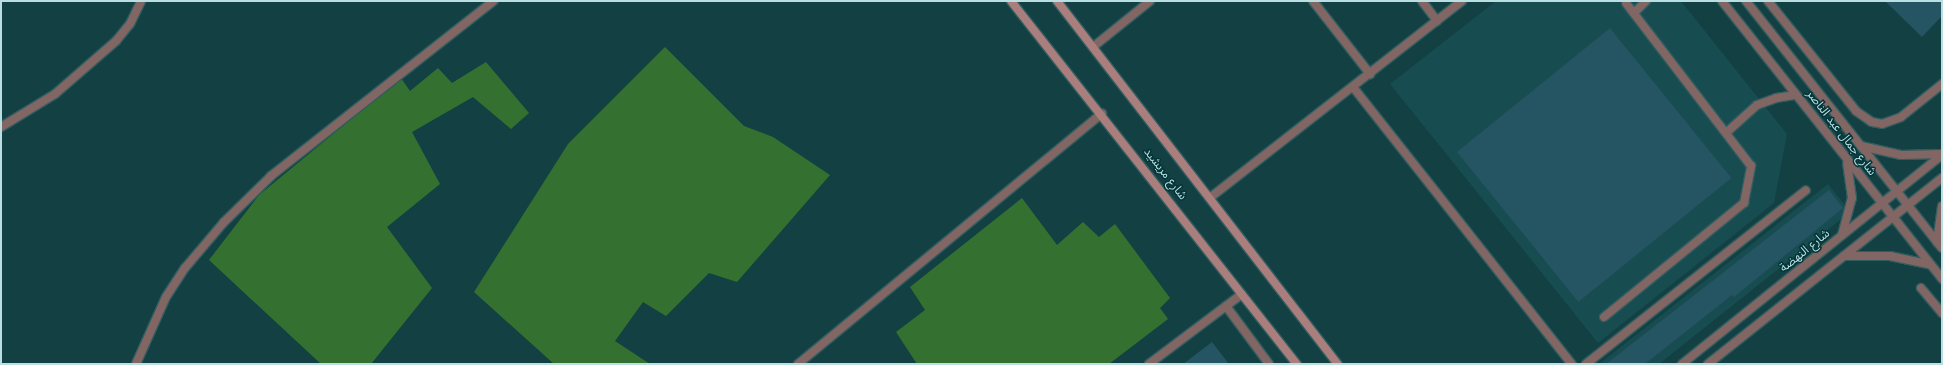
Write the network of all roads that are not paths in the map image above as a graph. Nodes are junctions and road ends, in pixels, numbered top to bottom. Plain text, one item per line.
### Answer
1 (141, 1) edge
2 (493, 1) edge
3 (1011, 1) edge
4 (1057, 1) edge
5 (1150, 1) edge
6 (1313, 1) edge
7 (1422, 1) edge
8 (1462, 1) edge
9 (1646, 1) edge
10 (1722, 1) edge
11 (1746, 1) edge
12 (1768, 1) edge
13 (1626, 3) dead end
14 (1634, 13) junction
15 (1437, 21) junction
16 (1093, 47) junction
17 (1370, 74) junction
18 (1942, 84) edge
19 (1353, 87) junction
20 (1796, 95) junction
21 (1102, 113) junction
22 (1, 127) edge
23 (1726, 132) junction
24 (1860, 146) junction
25 (1942, 154) edge
26 (1845, 158) junction
27 (1942, 178) edge
28 (1806, 190) dead end
29 (1897, 192) junction
30 (1211, 197) junction
31 (1882, 204) junction
32 (1908, 206) junction
33 (1942, 206) edge
34 (1892, 218) junction
35 (1841, 238) junction
36 (1939, 245) edge
37 (1844, 256) junction
38 (1929, 264) junction
39 (1942, 279) edge
40 (1922, 288) dead end
41 (1242, 294) junction
42 (1226, 306) junction
43 (1942, 313) edge
44 (1604, 317) dead end
45 (136, 364) edge
46 (798, 364) edge
47 (1150, 364) edge
48 (1269, 364) edge
49 (1297, 364) edge
50 (1338, 364) edge
51 (1572, 364) edge
52 (1586, 364) edge
53 (1682, 364) edge
54 (1708, 364) edge

1 - 22 street
2 - 45 street
3 - 21 main road, شارع مريشيد
4 - 16 main road, شارع مريشيد
5 - 16 street
6 - 17 street
7 - 15 street
8 - 15 street
9 - 14 street
10 - 20 street, شارع جمال عبد الناصر
11 - 24 street, شارع جمال عبد الناصر
12 - 18 street
13 - 14 street
14 - 23 street
15 - 17 street
16 - 30 main road, شارع مريشيد
17 - 19 street
19 - 30 street
19 - 51 street
20 - 23 street
20 - 26 street, شارع جمال عبد الناصر
21 - 41 main road, شارع مريشيد
21 - 46 street
23 - 44 street
24 - 25 street
24 - 29 street, شارع جمال عبد الناصر
25 - 29 street, شارع النهضة
26 - 31 street, شارع جمال عبد الناصر
26 - 35 street
27 - 32 street
28 - 52 street
29 - 31 street, شارع النهضة
29 - 32 street, شارع جمال عبد الناصر
30 - 50 main road, شارع مريشيد
31 - 34 street, شارع جمال عبد الناصر
31 - 35 street, شارع النهضة
32 - 34 street
32 - 36 street, شارع جمال عبد الناصر
33 - 36 street
34 - 37 street
34 - 38 street, شارع جمال عبد الناصر
35 - 53 street, شارع النهضة
37 - 38 street
37 - 54 street
38 - 39 street, شارع جمال عبد الناصر
40 - 43 street
41 - 42 street
41 - 49 main road, شارع مريشيد
42 - 47 street
42 - 48 street

